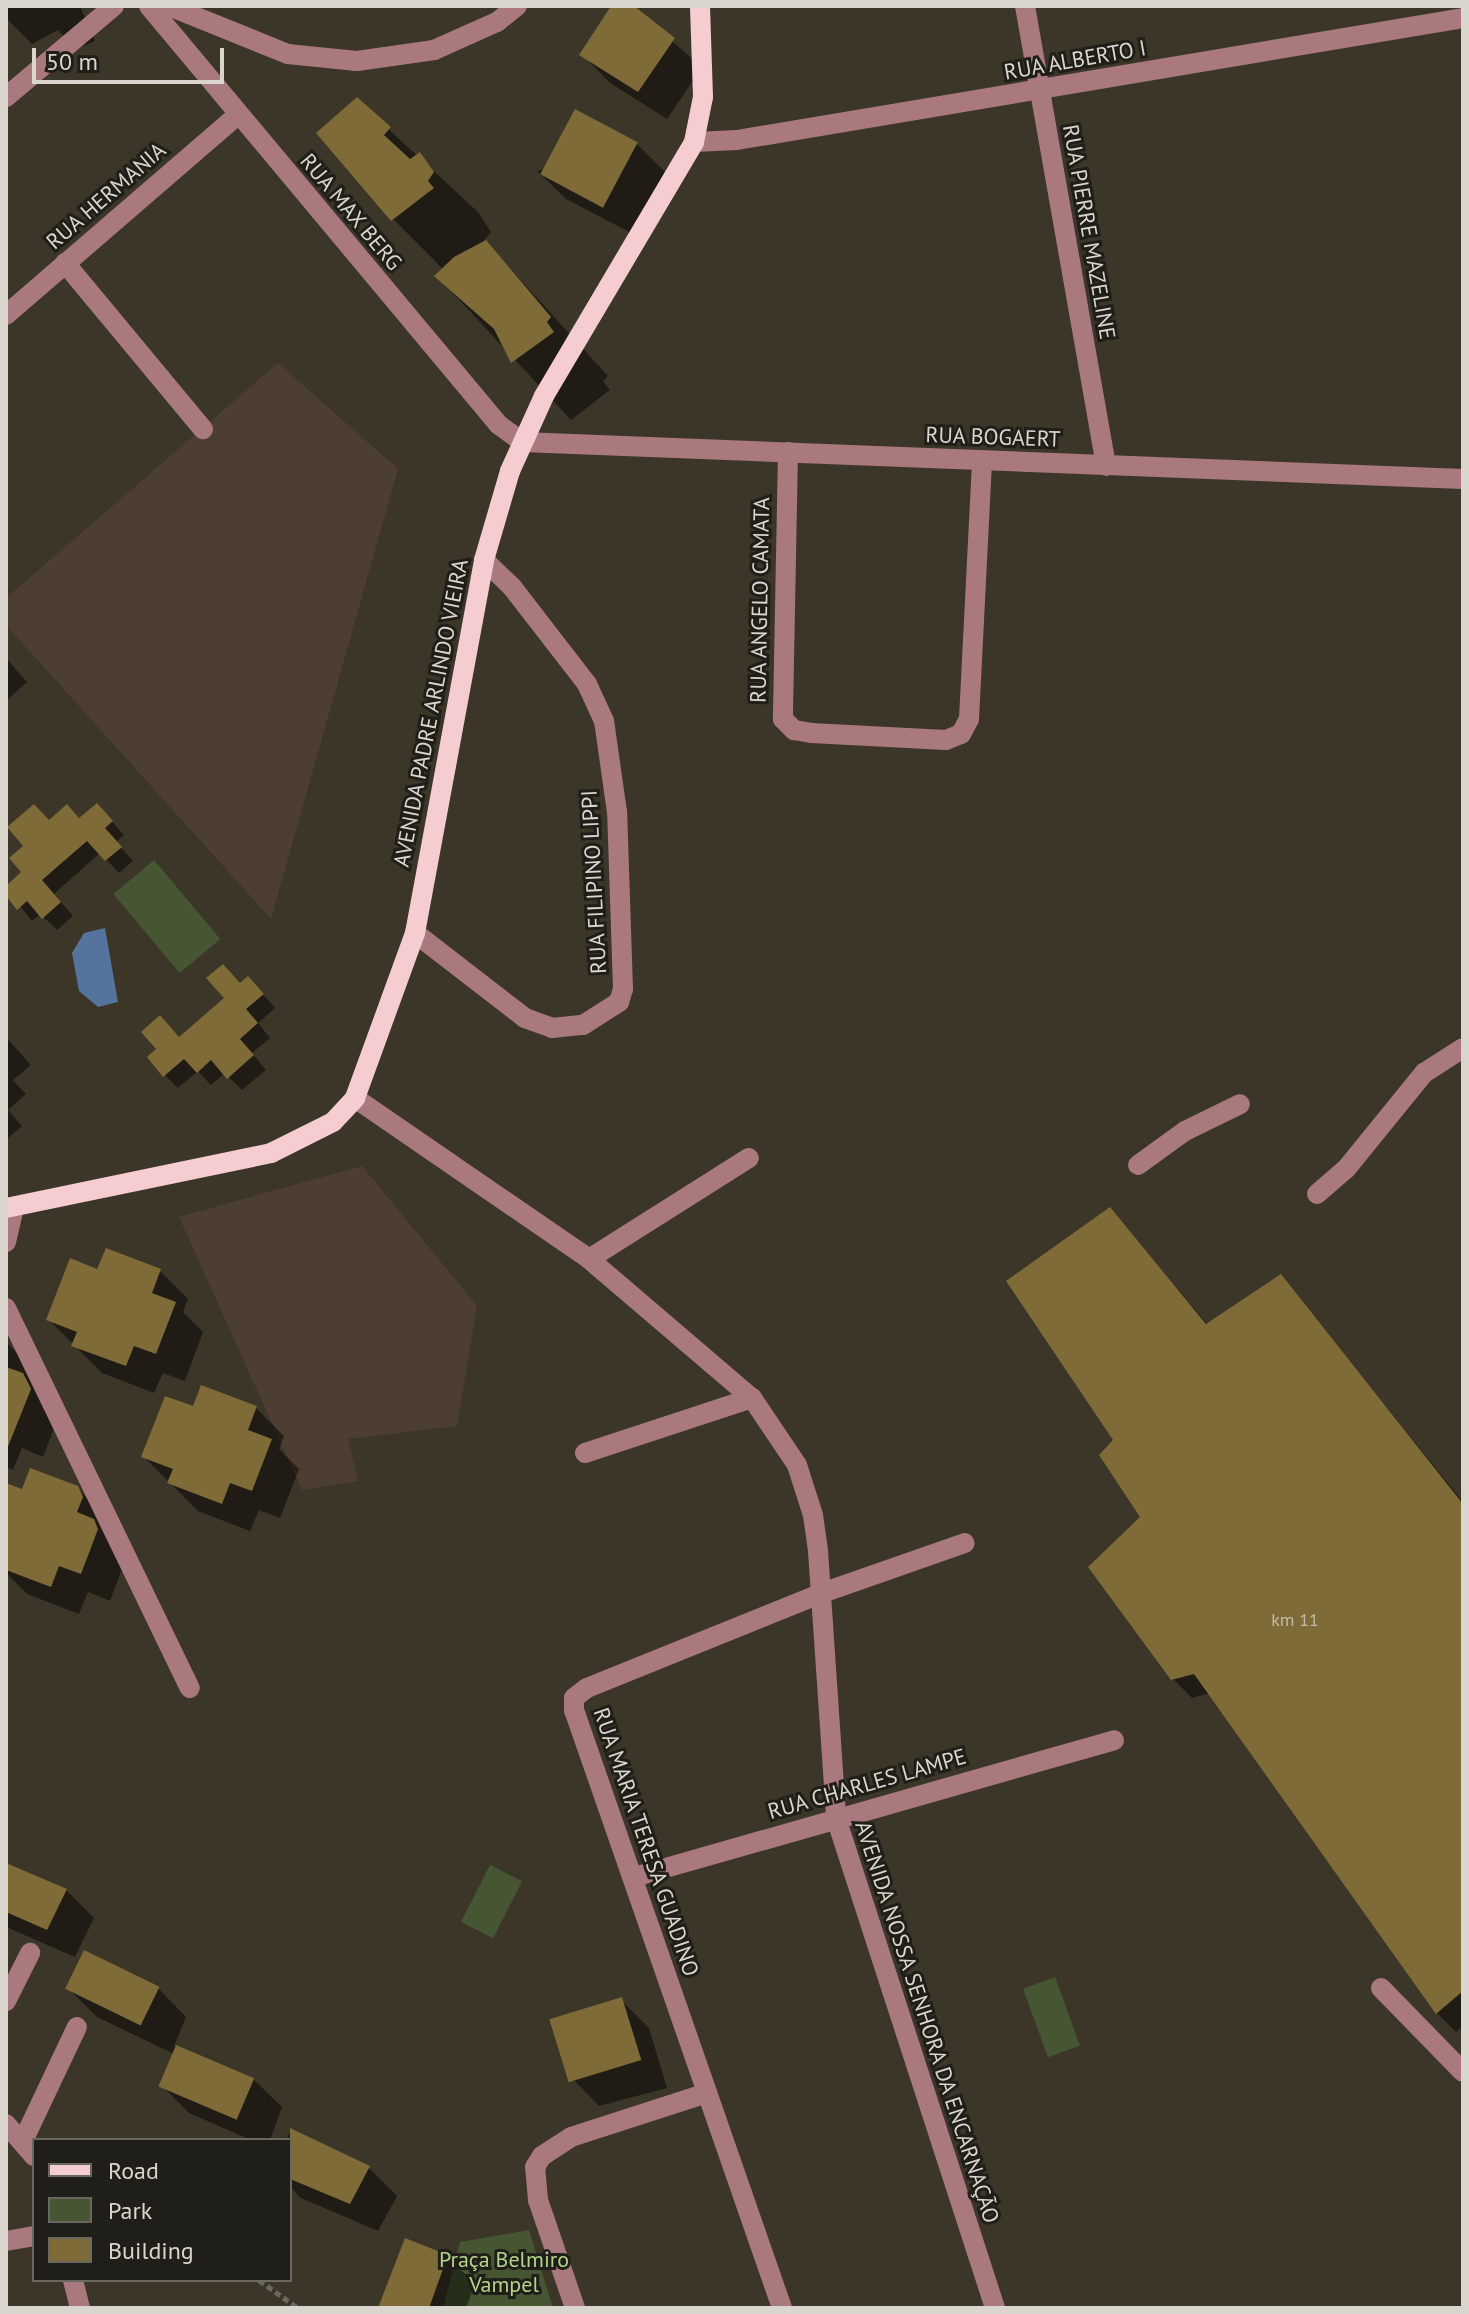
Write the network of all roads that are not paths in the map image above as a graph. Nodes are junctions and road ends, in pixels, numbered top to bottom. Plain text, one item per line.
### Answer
1 (114, 6) edge
2 (149, 6) edge
3 (169, 6) edge
4 (517, 6) edge
5 (700, 6) edge
6 (1025, 6) edge
7 (1463, 18) edge
8 (1040, 91) junction
9 (6, 97) edge
10 (238, 115) junction
11 (694, 142) junction
12 (65, 263) junction
13 (6, 315) edge
14 (203, 429) dead end
15 (522, 442) junction
16 (788, 452) junction
17 (982, 461) junction
18 (1106, 466) junction
19 (1463, 479) edge
20 (484, 560) junction
21 (415, 933) junction
22 (1463, 1048) edge
23 (355, 1098) junction
24 (1240, 1104) dead end
25 (749, 1158) dead end
26 (1138, 1165) dead end
27 (1317, 1194) dead end
28 (10, 1208) edge
29 (6, 1242) edge
30 (589, 1259) junction
31 (6, 1308) edge
32 (752, 1398) junction
33 (585, 1453) dead end
34 (965, 1543) dead end
35 (822, 1593) junction
36 (190, 1688) dead end
37 (1114, 1740) dead end
38 (836, 1818) junction
39 (634, 1877) junction
40 (30, 1953) dead end
41 (1381, 1988) dead end
42 (6, 2001) edge
43 (77, 2027) dead end
44 (1463, 2072) edge
45 (707, 2093) junction
46 (6, 2124) edge
47 (32, 2138) edge
48 (28, 2148) edge
49 (32, 2236) edge
50 (6, 2241) edge
51 (74, 2282) edge
52 (80, 2308) edge
53 (575, 2308) edge
54 (782, 2308) edge
55 (995, 2308) edge

1 - 9 street
2 - 10 street, RUA MAX BERG
3 - 4 street
5 - 11 main road, AVENIDA PADRE ARLINDO VIEIRA
6 - 8 street, RUA PIERRE MAZELINE
7 - 8 street, RUA ALBERTO I
8 - 11 street, RUA ALBERTO I
8 - 18 street, RUA PIERRE MAZELINE
10 - 12 street, RUA HERMANIA
10 - 15 street, RUA MAX BERG
11 - 15 main road, AVENIDA PADRE ARLINDO VIEIRA
12 - 13 street, RUA HERMANIA
12 - 14 street
15 - 16 street, RUA BOGAERT
15 - 20 main road, AVENIDA PADRE ARLINDO VIEIRA
16 - 17 street, RUA BOGAERT
16 - 17 street, RUA ANGELO CAMATA
17 - 18 street, RUA BOGAERT
18 - 19 street, RUA BOGAERT
20 - 21 main road, AVENIDA PADRE ARLINDO VIEIRA
20 - 21 street, RUA FILIPINO LIPPI
21 - 23 main road, AVENIDA PADRE ARLINDO VIEIRA
22 - 27 street
23 - 28 main road, AVENIDA PADRE ARLINDO VIEIRA
23 - 30 street, AVENIDA NOSSA SENHORA DA ENCARNAÇÃO
24 - 26 street
25 - 30 street
28 - 29 street
30 - 32 street, AVENIDA NOSSA SENHORA DA ENCARNAÇÃO
31 - 36 street
32 - 33 street
32 - 35 street, AVENIDA NOSSA SENHORA DA ENCARNAÇÃO
34 - 35 street, RUA MARIA TERESA GUADINO
35 - 38 street, AVENIDA NOSSA SENHORA DA ENCARNAÇÃO
35 - 39 street, RUA MARIA TERESA GUADINO
37 - 38 street, RUA CHARLES LAMPE
38 - 39 street, RUA CHARLES LAMPE
38 - 55 street, AVENIDA NOSSA SENHORA DA ENCARNAÇÃO
39 - 45 street, RUA MARIA TERESA GUADINO
40 - 42 street
41 - 44 street
43 - 47 street
45 - 53 street
45 - 54 street, RUA MARIA TERESA GUADINO
46 - 48 street
49 - 50 street
51 - 52 street

